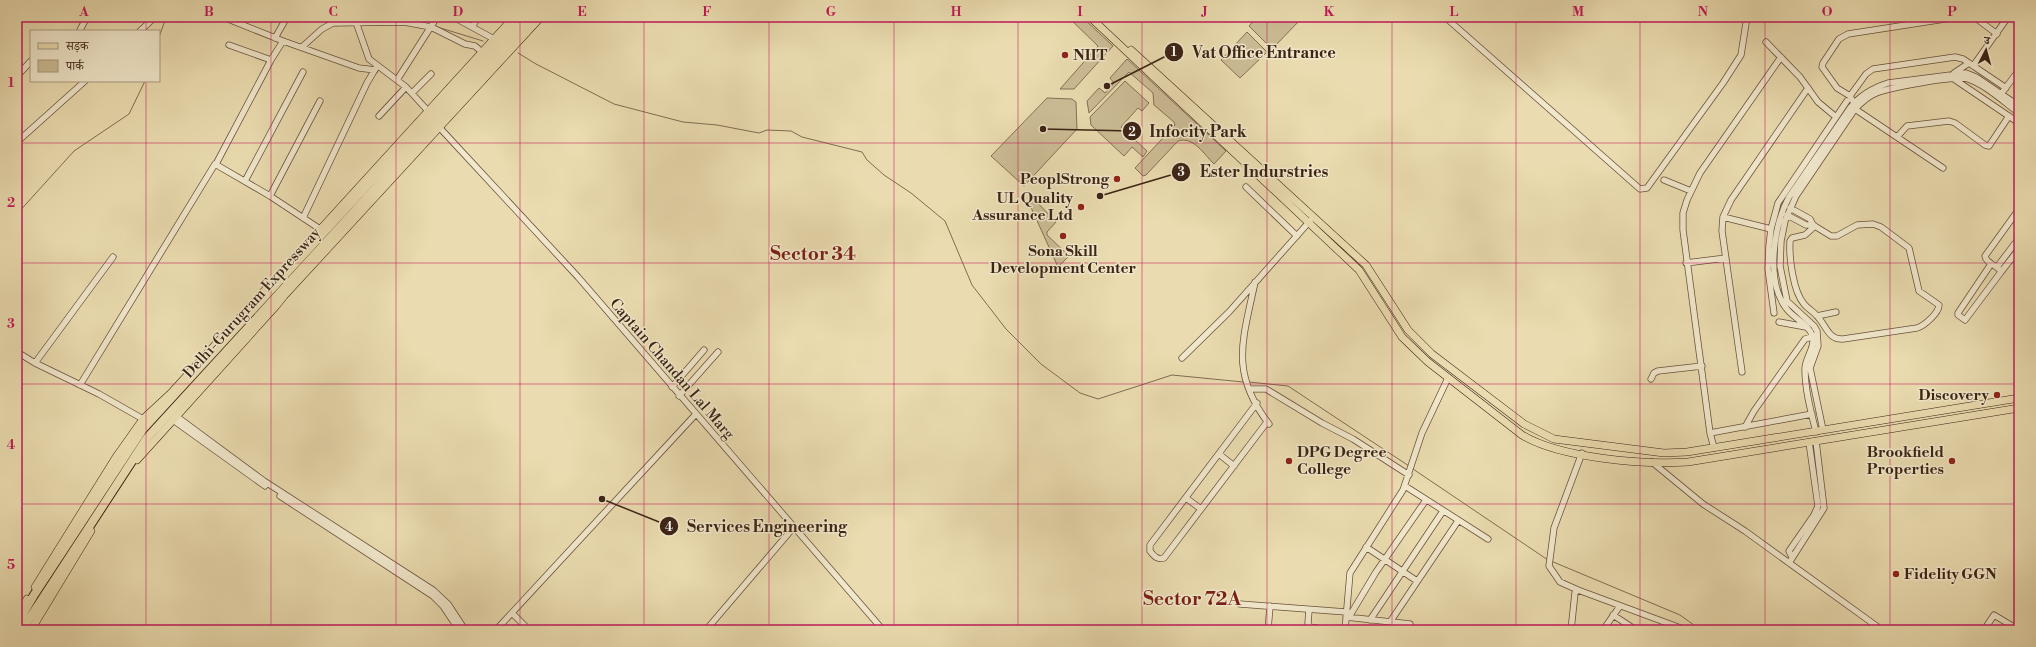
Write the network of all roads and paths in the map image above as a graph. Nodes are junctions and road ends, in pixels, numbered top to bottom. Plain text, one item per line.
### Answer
1 (87, 17) edge
2 (155, 17) edge
3 (223, 17) edge
4 (286, 17) edge
5 (323, 17) edge
6 (437, 17) edge
7 (458, 17) edge
8 (478, 17) edge
9 (514, 17) edge
10 (522, 17) edge
11 (532, 17) edge
12 (541, 17) edge
13 (1090, 17) edge
14 (1096, 17) edge
15 (1445, 17) edge
16 (1747, 17) edge
17 (1958, 17) edge
18 (1971, 17) edge
19 (2008, 17) edge
20 (1934, 19) edge
21 (366, 20) edge
22 (404, 20) edge
23 (356, 22) junction
24 (336, 23) junction
25 (431, 27) junction
26 (472, 27) junction
27 (80, 30) dead end
28 (141, 30) edge
29 (1997, 34) junction
30 (275, 38) junction
31 (494, 39) junction
32 (283, 41) junction
33 (1766, 42) dead end
34 (229, 45) dead end
35 (302, 47) junction
36 (482, 52) junction
37 (1781, 57) junction
38 (271, 60) junction
39 (30, 62) edge
40 (476, 62) junction
41 (1971, 64) junction
42 (376, 68) junction
43 (2019, 70) edge
44 (303, 72) dead end
45 (431, 74) dead end
46 (17, 76) edge
47 (1954, 76) junction
48 (397, 80) junction
49 (84, 82) edge
50 (406, 87) junction
51 (1808, 88) junction
52 (2006, 88) junction
53 (412, 93) junction
54 (2001, 94) junction
55 (1848, 99) junction
56 (320, 101) dead end
57 (1854, 106) junction
58 (2019, 106) edge
59 (428, 111) junction
60 (2019, 113) edge
61 (379, 116) dead end
62 (2009, 116) junction
63 (1840, 119) junction
64 (2019, 123) edge
65 (439, 128) junction
66 (1897, 137) junction
67 (17, 142) edge
68 (216, 164) junction
69 (1943, 168) dead end
70 (1664, 180) dead end
71 (245, 181) junction
72 (1246, 187) dead end
73 (1691, 191) junction
74 (270, 196) junction
75 (2019, 209) edge
76 (1787, 210) junction
77 (1314, 217) junction
78 (1723, 217) junction
79 (303, 218) junction
80 (1308, 223) junction
81 (1814, 225) junction
82 (320, 229) junction
83 (1776, 230) junction
84 (1297, 236) junction
85 (2019, 238) edge
86 (2019, 249) edge
87 (114, 257) dead end
88 (1726, 258) junction
89 (1686, 263) junction
90 (1991, 264) junction
91 (1999, 269) junction
92 (1255, 282) junction
93 (1394, 309) junction
94 (1836, 312) dead end
95 (1774, 313) dead end
96 (1388, 314) junction
97 (1817, 316) junction
98 (1779, 322) dead end
99 (1806, 327) junction
100 (1815, 336) junction
101 (704, 350) dead end
102 (17, 352) edge
103 (718, 352) dead end
104 (1182, 358) dead end
105 (35, 363) junction
106 (1702, 366) junction
107 (1742, 372) dead end
108 (1448, 378) junction
109 (1651, 379) dead end
110 (80, 385) junction
111 (672, 387) junction
112 (1248, 387) junction
113 (680, 396) junction
114 (2019, 398) edge
115 (1257, 403) junction
116 (1817, 406) junction
117 (1811, 407) junction
118 (2019, 408) edge
119 (696, 414) junction
120 (1812, 414) junction
121 (174, 418) junction
122 (143, 419) junction
123 (1745, 427) junction
124 (1819, 431) junction
125 (1710, 433) junction
126 (1812, 441) junction
127 (1714, 448) junction
128 (1687, 452) junction
129 (1219, 454) junction
130 (1582, 454) junction
131 (1652, 462) junction
132 (1688, 462) junction
133 (1234, 466) junction
134 (1410, 470) junction
135 (1405, 486) junction
136 (1186, 498) junction
137 (1426, 500) junction
138 (1201, 509) junction
139 (1443, 511) junction
140 (1458, 521) junction
141 (794, 527) junction
142 (1488, 539) dead end
143 (1366, 547) junction
144 (1385, 560) junction
145 (1789, 563) junction
146 (1402, 571) junction
147 (1417, 581) junction
148 (1578, 590) junction
149 (444, 603) junction
150 (1240, 604) dead end
151 (1270, 606) junction
152 (1620, 606) junction
153 (1309, 610) junction
154 (512, 613) junction
155 (1347, 615) junction
156 (1613, 615) junction
157 (17, 616) edge
158 (1370, 620) junction
159 (1390, 622) junction
160 (17, 624) edge
161 (1410, 624) dead end
162 (1671, 624) junction
163 (22, 630) edge
164 (31, 630) edge
165 (459, 630) edge
166 (465, 630) edge
167 (496, 630) edge
168 (529, 630) edge
169 (706, 630) edge
170 (883, 630) edge
171 (1268, 630) edge
172 (1330, 630) edge
173 (1345, 630) edge
174 (1571, 630) edge
175 (1604, 630) edge
176 (1636, 630) edge
177 (1667, 630) edge
178 (1686, 630) edge
179 (1882, 630) edge
180 (1984, 630) edge
181 (2018, 630) edge

1 - 27 street
2 - 28 street
3 - 30 street
4 - 30 street
5 - 24 street
6 - 25 street
7 - 26 street
8 - 26 street
9 - 31 main road
10 - 40 highway, Delhi-Gurugram Expressway
11 - 163 highway, Delhi-Gurugram Expressway
12 - 65 main road
13 - 80 main road
14 - 77 main road
15 - 16 street
17 - 20 street
18 - 29 street
19 - 29 street
20 - 55 street
21 - 22 street
21 - 23 street
22 - 25 street
23 - 24 street
23 - 42 street
24 - 35 street
25 - 36 street
25 - 48 street
26 - 31 street
29 - 41 street
30 - 32 street
31 - 36 main road
32 - 35 street
32 - 38 street
33 - 37 street
34 - 38 street
35 - 42 street
36 - 40 main road
37 - 51 street
37 - 73 street
38 - 68 street
39 - 46 street
40 - 59 main road
40 - 160 highway, Delhi-Gurugram Expressway
41 - 47 street
41 - 52 street
41 - 55 street
42 - 48 street
42 - 79 street
43 - 52 street
44 - 71 street
45 - 53 street
47 - 54 street
47 - 57 street
47 - 60 street
47 - 62 street
48 - 50 street
49 - 67 street
50 - 53 street
50 - 61 street
51 - 63 street
51 - 78 street
52 - 54 street
53 - 59 street
54 - 58 street
55 - 57 street
55 - 63 street
56 - 74 street
57 - 63 street
57 - 66 street
59 - 82 main road
62 - 64 street
62 - 66 street
63 - 76 street
63 - 83 street
65 - 111 street, Captain Chandan Lal Marg
65 - 121 main road
66 - 69 street
68 - 71 street
68 - 110 street
70 - 73 street
71 - 74 street
72 - 84 street
73 - 89 street
74 - 79 street
75 - 90 street
76 - 81 street
76 - 83 street
77 - 80 street
77 - 93 main road
78 - 83 street
78 - 88 street
79 - 82 street
80 - 84 street
80 - 96 main road
81 - 97 street
81 - 97 street
82 - 122 main road
83 - 95 street
83 - 99 street
83 - 100 street
84 - 92 street
85 - 91 street
86 - 91 street
87 - 105 street
88 - 89 street
88 - 107 street
89 - 106 street
90 - 91 street
90 - 91 street
92 - 104 street
92 - 112 street
93 - 96 main road
93 - 128 main road
94 - 97 street
96 - 108 main road
98 - 99 street
99 - 100 street
100 - 116 street
100 - 117 street
100 - 123 street
101 - 111 street
102 - 105 street
103 - 113 street
105 - 110 street
106 - 109 street
106 - 125 street
108 - 130 main road
108 - 134 street
110 - 122 street
111 - 113 street, Captain Chandan Lal Marg
112 - 115 street
112 - 134 street
113 - 119 street, Captain Chandan Lal Marg
114 - 124 main road
115 - 129 street
115 - 133 street
116 - 117 street
116 - 124 street
117 - 120 street
118 - 126 main road
119 - 141 street, Captain Chandan Lal Marg
119 - 154 street
120 - 123 street
120 - 124 street
121 - 149 street
121 - 164 main road
122 - 157 main road
123 - 125 street
124 - 127 main road
125 - 127 street
126 - 132 main road
126 - 145 street
127 - 128 main road
128 - 132 main road
129 - 133 street
129 - 136 street
130 - 131 main road
130 - 148 street
131 - 132 main road
131 - 145 street
133 - 138 street
134 - 135 street
135 - 137 street
135 - 143 street
136 - 138 street
136 - 138 street
137 - 139 street
137 - 144 street
139 - 140 street
139 - 146 street
140 - 142 street
140 - 147 street
141 - 169 street
141 - 170 street, Captain Chandan Lal Marg
143 - 144 street
143 - 155 street
144 - 146 street
144 - 155 street
145 - 179 street
146 - 147 street
146 - 158 street
147 - 159 street
148 - 152 street
148 - 174 street
149 - 165 street
149 - 166 street
150 - 151 street
151 - 153 street
151 - 171 street
152 - 156 street
152 - 162 street
153 - 155 street
153 - 172 street
154 - 167 street
154 - 168 street
155 - 158 street
155 - 173 street
156 - 175 street
156 - 176 street
158 - 159 street
159 - 161 street
162 - 177 street
162 - 178 street
180 - 181 street

